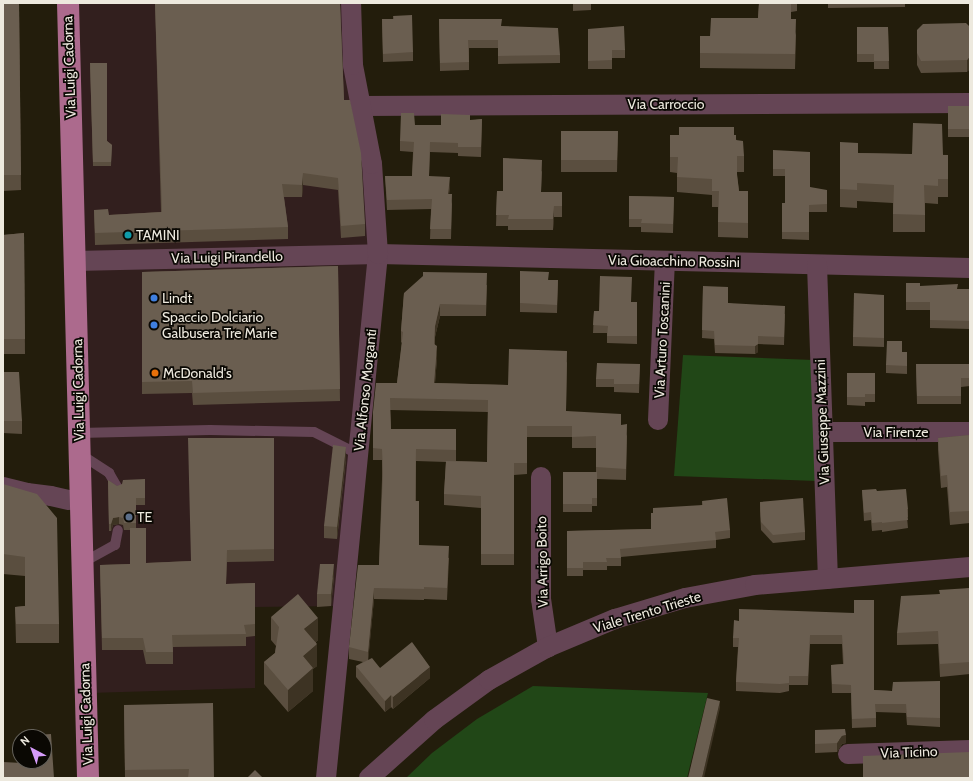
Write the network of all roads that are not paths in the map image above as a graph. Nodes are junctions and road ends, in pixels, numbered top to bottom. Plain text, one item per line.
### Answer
1 (60, 3) edge
2 (68, 3) edge
3 (351, 3) edge
4 (970, 103) edge
5 (361, 106) junction
6 (378, 254) junction
7 (75, 261) junction
8 (665, 261) junction
9 (816, 265) junction
10 (970, 268) edge
11 (658, 420) dead end
12 (823, 432) junction
13 (970, 432) edge
14 (80, 444) junction
15 (358, 454) junction
16 (541, 477) dead end
17 (3, 487) edge
18 (117, 487) edge
19 (69, 500) junction
20 (118, 530) dead end
21 (82, 563) junction
22 (970, 567) edge
23 (828, 579) junction
24 (548, 648) junction
25 (970, 750) edge
26 (848, 754) dead end
27 (76, 778) edge
28 (88, 778) edge
29 (326, 778) edge
30 (369, 778) edge

1 - 19 main road, Via Luigi Cadorna
2 - 7 main road, Via Luigi Cadorna
3 - 5 street, Via Alfonso Morganti
4 - 5 street, Via Carroccio
5 - 6 street, Via Alfonso Morganti
6 - 7 street, Via Luigi Pirandello
6 - 8 street, Via Gioacchino Rossini
6 - 15 street, Via Alfonso Morganti
7 - 14 main road, Via Luigi Cadorna
8 - 9 street, Via Gioacchino Rossini
8 - 11 street, Via Arturo Toscanini
9 - 10 street, Via Gioacchino Rossini
9 - 12 street, Via Giuseppe Mazzini
12 - 13 street, Via Firenze
12 - 23 street, Via Giuseppe Mazzini
14 - 15 lane
14 - 18 lane
14 - 21 main road, Via Luigi Cadorna
15 - 29 street, Via Alfonso Morganti
16 - 24 street, Via Arrigo Boito
17 - 19 street
19 - 27 main road, Via Luigi Cadorna
20 - 21 lane
21 - 28 main road, Via Luigi Cadorna
22 - 23 street, Viale Trento Trieste
23 - 24 street, Viale Trento Trieste
24 - 30 street, Viale Trento Trieste
25 - 26 street, Via Ticino

